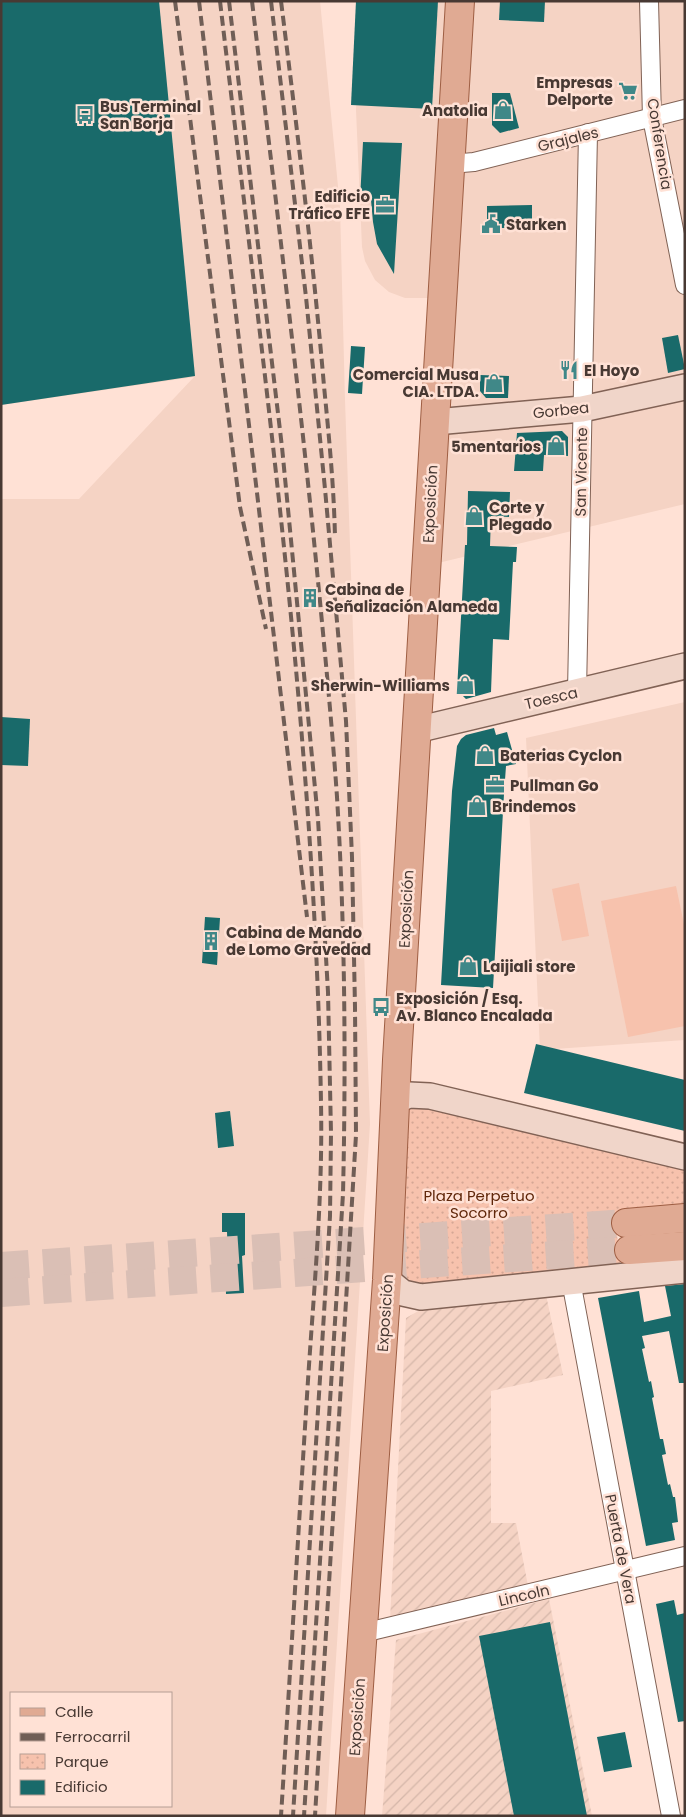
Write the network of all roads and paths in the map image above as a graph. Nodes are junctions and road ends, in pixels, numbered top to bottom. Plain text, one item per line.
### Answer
1 (460, 1) edge
2 (649, 1) edge
3 (685, 110) edge
4 (652, 118) junction
5 (588, 133) junction
6 (450, 164) junction
7 (685, 285) edge
8 (685, 387) edge
9 (582, 409) junction
10 (435, 422) junction
11 (685, 666) edge
12 (576, 692) junction
13 (416, 730) junction
14 (395, 1101) junction
15 (685, 1157) edge
16 (685, 1218) edge
17 (626, 1223) tunnel mouth
18 (685, 1246) edge
19 (629, 1250) tunnel mouth
20 (685, 1270) edge
21 (387, 1280) junction
22 (571, 1281) junction
23 (685, 1556) edge
24 (625, 1571) junction
25 (363, 1633) junction
26 (350, 1816) edge
27 (671, 1816) edge

1 - 6 main road, Exposición
2 - 4 street, Conferencia
3 - 4 street, Grajales
4 - 5 street, Grajales
4 - 7 street, Conferencia
5 - 6 street, Grajales
5 - 9 street, San Vicente
6 - 10 main road, Exposición
8 - 9 street, Gorbea
9 - 10 street, Gorbea
9 - 12 street, San Vicente
10 - 13 main road, Exposición
11 - 12 street, Toesca
12 - 13 street, Toesca
13 - 14 main road, Exposición
14 - 15 street
14 - 21 main road, Exposición
16 - 17 main road
18 - 19 main road
20 - 22 street
21 - 22 street
21 - 25 main road, Exposición
22 - 24 street, Puerta de Vera
23 - 24 street, Lincoln
24 - 25 street, Lincoln
24 - 27 street, Puerta de Vera
25 - 26 main road, Exposición

